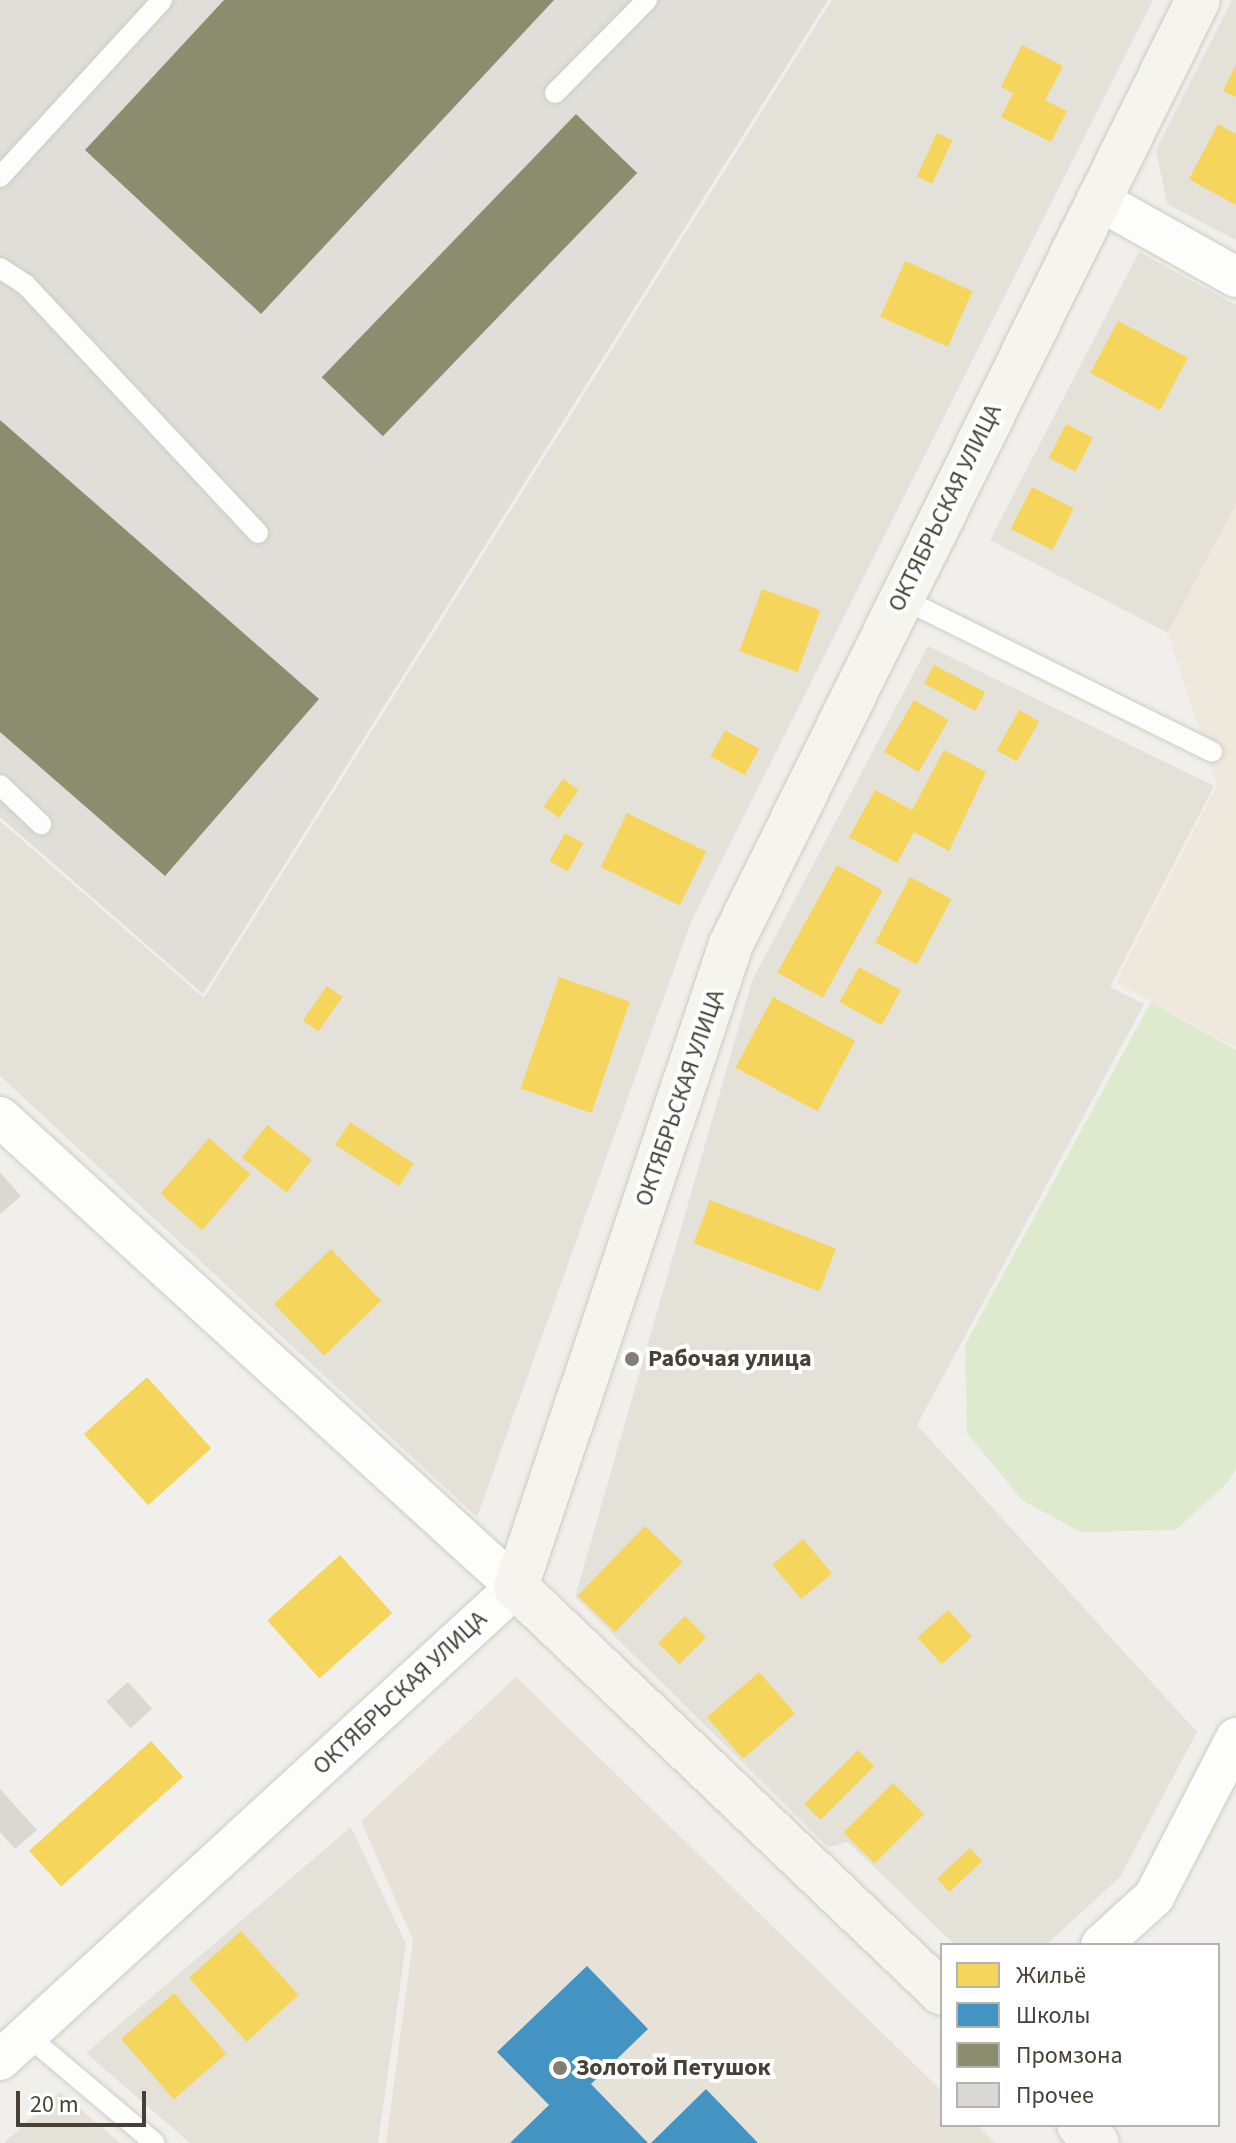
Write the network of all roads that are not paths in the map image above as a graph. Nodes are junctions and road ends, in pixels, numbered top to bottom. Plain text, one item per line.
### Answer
1 (162, 0) edge
2 (647, 0) edge
3 (1198, 0) edge
4 (555, 93) dead end
5 (0, 177) edge
6 (1097, 199) junction
7 (0, 268) edge
8 (1236, 277) edge
9 (258, 533) dead end
10 (901, 598) junction
11 (1212, 752) dead end
12 (0, 785) edge
13 (41, 824) dead end
14 (0, 1117) edge
15 (516, 1587) junction
16 (1236, 1738) edge
17 (1103, 1943) edge
18 (940, 1991) edge
19 (14, 2048) edge
20 (1081, 2127) edge
21 (155, 2143) edge
22 (1097, 2143) edge

1 - 5 lane
2 - 4 lane
3 - 6 street, ОКТЯБРЬСКАЯ УЛИЦА
6 - 8 street
6 - 10 street, ОКТЯБРЬСКАЯ УЛИЦА
7 - 9 lane
10 - 11 lane
10 - 15 street, ОКТЯБРЬСКАЯ УЛИЦА
12 - 13 lane
14 - 15 street
15 - 18 street
15 - 19 street, ОКТЯБРЬСКАЯ УЛИЦА
16 - 17 street
19 - 21 lane
20 - 22 street

